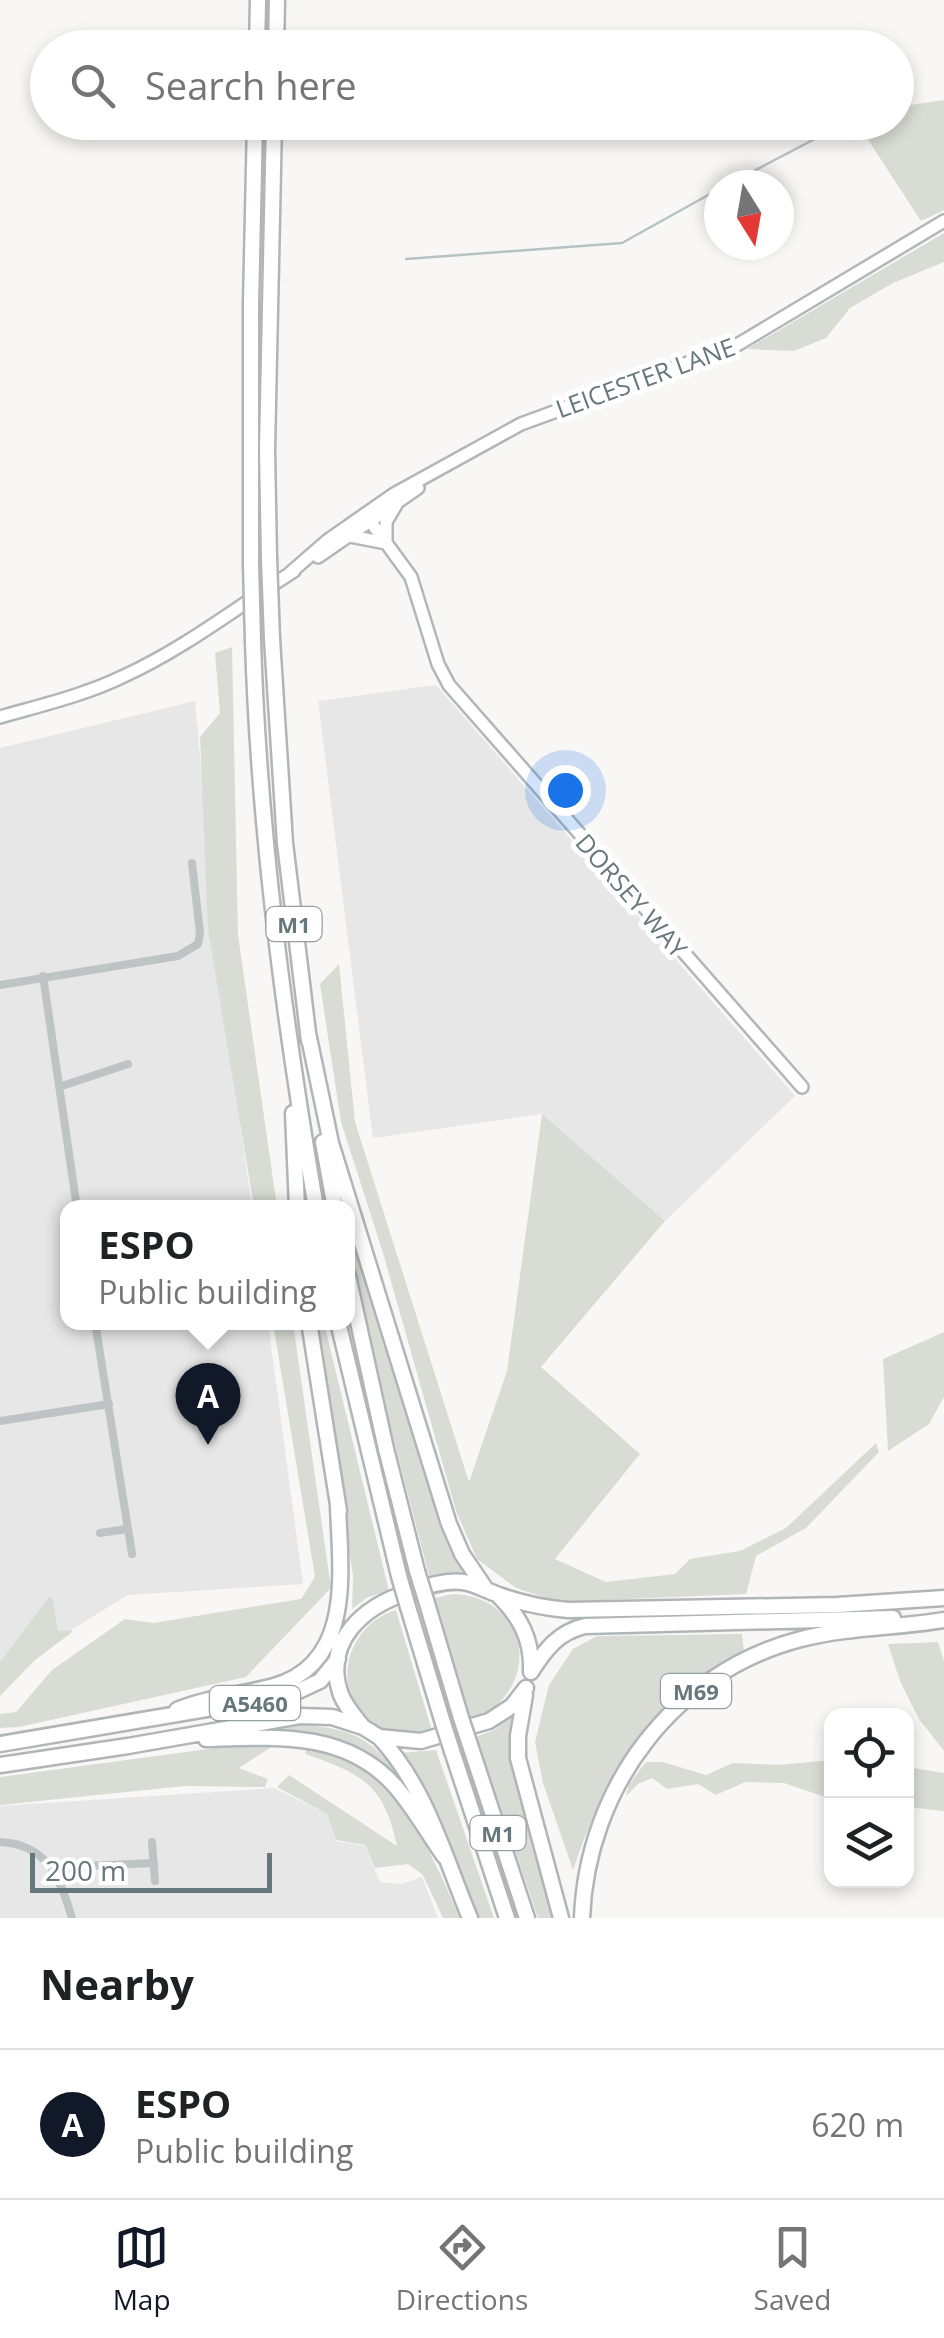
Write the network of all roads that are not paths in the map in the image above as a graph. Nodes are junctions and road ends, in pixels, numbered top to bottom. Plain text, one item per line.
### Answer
1 (258, 0) edge
2 (277, 0) edge
3 (257, 30) edge
4 (276, 30) edge
5 (255, 140) edge
6 (274, 140) edge
7 (944, 221) edge
8 (446, 466) junction
9 (400, 502) junction
10 (368, 517) junction
11 (350, 536) junction
12 (386, 543) junction
13 (290, 573) junction
14 (0, 717) edge
15 (192, 863) dead end
16 (42, 976) junction
17 (0, 984) edge
18 (308, 1033) junction
19 (290, 1048) junction
20 (128, 1064) dead end
21 (802, 1086) dead end
22 (60, 1087) junction
23 (77, 1200) edge
24 (297, 1200) edge
25 (315, 1200) edge
26 (334, 1200) edge
27 (349, 1200) edge
28 (355, 1220) edge
29 (355, 1308) edge
30 (95, 1330) edge
31 (311, 1330) edge
32 (340, 1330) edge
33 (109, 1404) junction
34 (0, 1421) edge
35 (338, 1506) junction
36 (127, 1529) junction
37 (100, 1533) dead end
38 (132, 1554) dead end
39 (492, 1592) junction
40 (944, 1598) edge
41 (944, 1619) edge
42 (346, 1635) junction
43 (340, 1654) junction
44 (531, 1672) junction
45 (526, 1688) junction
46 (153, 1720) junction
47 (363, 1727) junction
48 (378, 1737) junction
49 (165, 1740) junction
50 (0, 1744) edge
51 (0, 1764) edge
52 (0, 1842) edge
53 (152, 1842) dead end
54 (444, 1856) junction
55 (154, 1863) junction
56 (59, 1877) junction
57 (154, 1881) dead end
58 (72, 1918) edge
59 (470, 1918) edge
60 (507, 1918) edge
61 (528, 1918) edge
62 (560, 1918) edge
63 (582, 1918) edge

1 - 3 highway
2 - 4 highway
5 - 19 highway, M1, bridge
6 - 18 highway, M1, bridge
7 - 8 street, LEICESTER LANE
8 - 9 street, LEICESTER LANE
8 - 10 street, LEICESTER LANE
9 - 10 street, LEICESTER LANE
9 - 12 street
10 - 11 street, LEICESTER LANE
10 - 12 street, DORSEY WAY
10 - 13 street, LEICESTER LANE
11 - 12 street
11 - 13 street, LEICESTER LANE
12 - 21 street, DORSEY WAY
13 - 14 street, LEICESTER LANE
15 - 16 street
16 - 17 street
16 - 22 street
18 - 26 highway, M1
18 - 27 highway
19 - 24 highway
19 - 25 highway, M1
20 - 22 street
22 - 23 street
28 - 39 highway
29 - 61 highway, M1, bridge
30 - 33 street
31 - 35 highway
32 - 60 highway, M1, bridge
33 - 34 street
33 - 36 street
35 - 42 highway
35 - 46 highway
36 - 37 street
36 - 38 street
39 - 40 highway
39 - 42 highway
39 - 44 highway
41 - 44 highway, M69
41 - 63 highway, M69
42 - 43 highway
43 - 46 highway, A5460
43 - 47 highway
44 - 45 highway
45 - 48 highway
45 - 62 highway
46 - 50 highway, A5460
47 - 48 highway
47 - 49 highway, A5460
48 - 54 highway
49 - 51 highway, A5460
49 - 54 highway
52 - 56 street
53 - 55 street
54 - 59 highway
55 - 56 street
55 - 57 street
56 - 58 street

